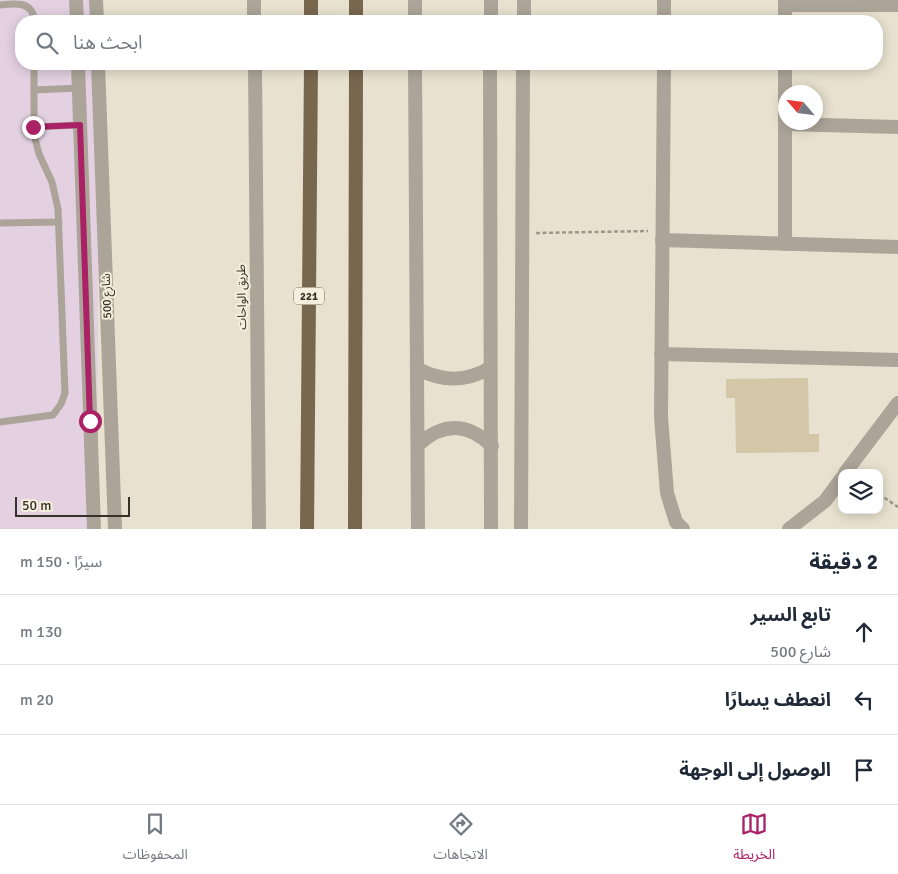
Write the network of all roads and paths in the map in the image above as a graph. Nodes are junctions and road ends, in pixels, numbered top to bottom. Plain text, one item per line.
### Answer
1 (76, 0) edge
2 (96, 0) edge
3 (254, 0) edge
4 (312, 0) edge
5 (356, 0) edge
6 (415, 0) edge
7 (490, 0) edge
8 (524, 0) edge
9 (664, 0) edge
10 (785, 2) edge
11 (0, 5) edge
12 (898, 5) edge
13 (33, 15) edge
14 (77, 15) edge
15 (97, 15) edge
16 (254, 15) edge
17 (311, 15) edge
18 (356, 15) edge
19 (415, 15) edge
20 (490, 15) edge
21 (524, 15) edge
22 (664, 15) edge
23 (785, 15) edge
24 (34, 70) edge
25 (78, 70) edge
26 (98, 70) edge
27 (254, 70) edge
28 (311, 70) edge
29 (356, 70) edge
30 (415, 70) edge
31 (490, 70) edge
32 (523, 70) edge
33 (664, 70) edge
34 (785, 70) edge
35 (785, 85) edge
36 (79, 88) junction
37 (34, 90) junction
38 (80, 125) junction
39 (101, 125) junction
40 (823, 125) edge
41 (33, 127) junction
42 (898, 127) edge
43 (785, 130) edge
44 (59, 222) junction
45 (0, 223) edge
46 (523, 233) junction
47 (662, 236) junction
48 (784, 244) junction
49 (898, 247) edge
50 (661, 354) junction
51 (898, 360) edge
52 (490, 368) junction
53 (418, 369) junction
54 (898, 403) edge
55 (111, 419) junction
56 (90, 421) junction
57 (0, 422) edge
58 (419, 444) junction
59 (492, 446) junction
60 (849, 469) edge
61 (838, 483) edge
62 (883, 497) edge
63 (898, 507) edge
64 (94, 529) edge
65 (115, 529) edge
66 (259, 529) edge
67 (307, 529) edge
68 (355, 529) edge
69 (418, 529) edge
70 (491, 529) edge
71 (521, 529) edge
72 (683, 529) edge
73 (789, 529) edge

1 - 14 street
2 - 15 street
3 - 16 street
4 - 17 highway
5 - 18 highway
6 - 19 street
7 - 20 street
8 - 21 street
9 - 22 street
10 - 12 street
10 - 23 street
11 - 13 lane
24 - 37 lane
25 - 36 street, شارع 500
26 - 39 street, شارع 500
27 - 66 street, طريق الواحات
28 - 67 highway, 221
29 - 68 highway
30 - 53 street
31 - 52 street
32 - 46 street
33 - 47 street
34 - 35 street
36 - 37 lane
36 - 38 street, شارع 500
37 - 41 lane
38 - 39 street
38 - 41 lane
38 - 56 street, شارع 500
39 - 55 street, شارع 500
40 - 42 street
41 - 44 lane
43 - 48 street
44 - 45 lane
44 - 57 lane
46 - 47 path
46 - 71 street
47 - 48 street
47 - 50 street
48 - 49 street
50 - 51 street
50 - 72 street
52 - 53 street
52 - 59 street
53 - 58 street
54 - 60 street
55 - 56 street
55 - 65 street, شارع 500
56 - 64 street, شارع 500
58 - 59 street
58 - 69 street
59 - 70 street
61 - 73 street
62 - 63 path

